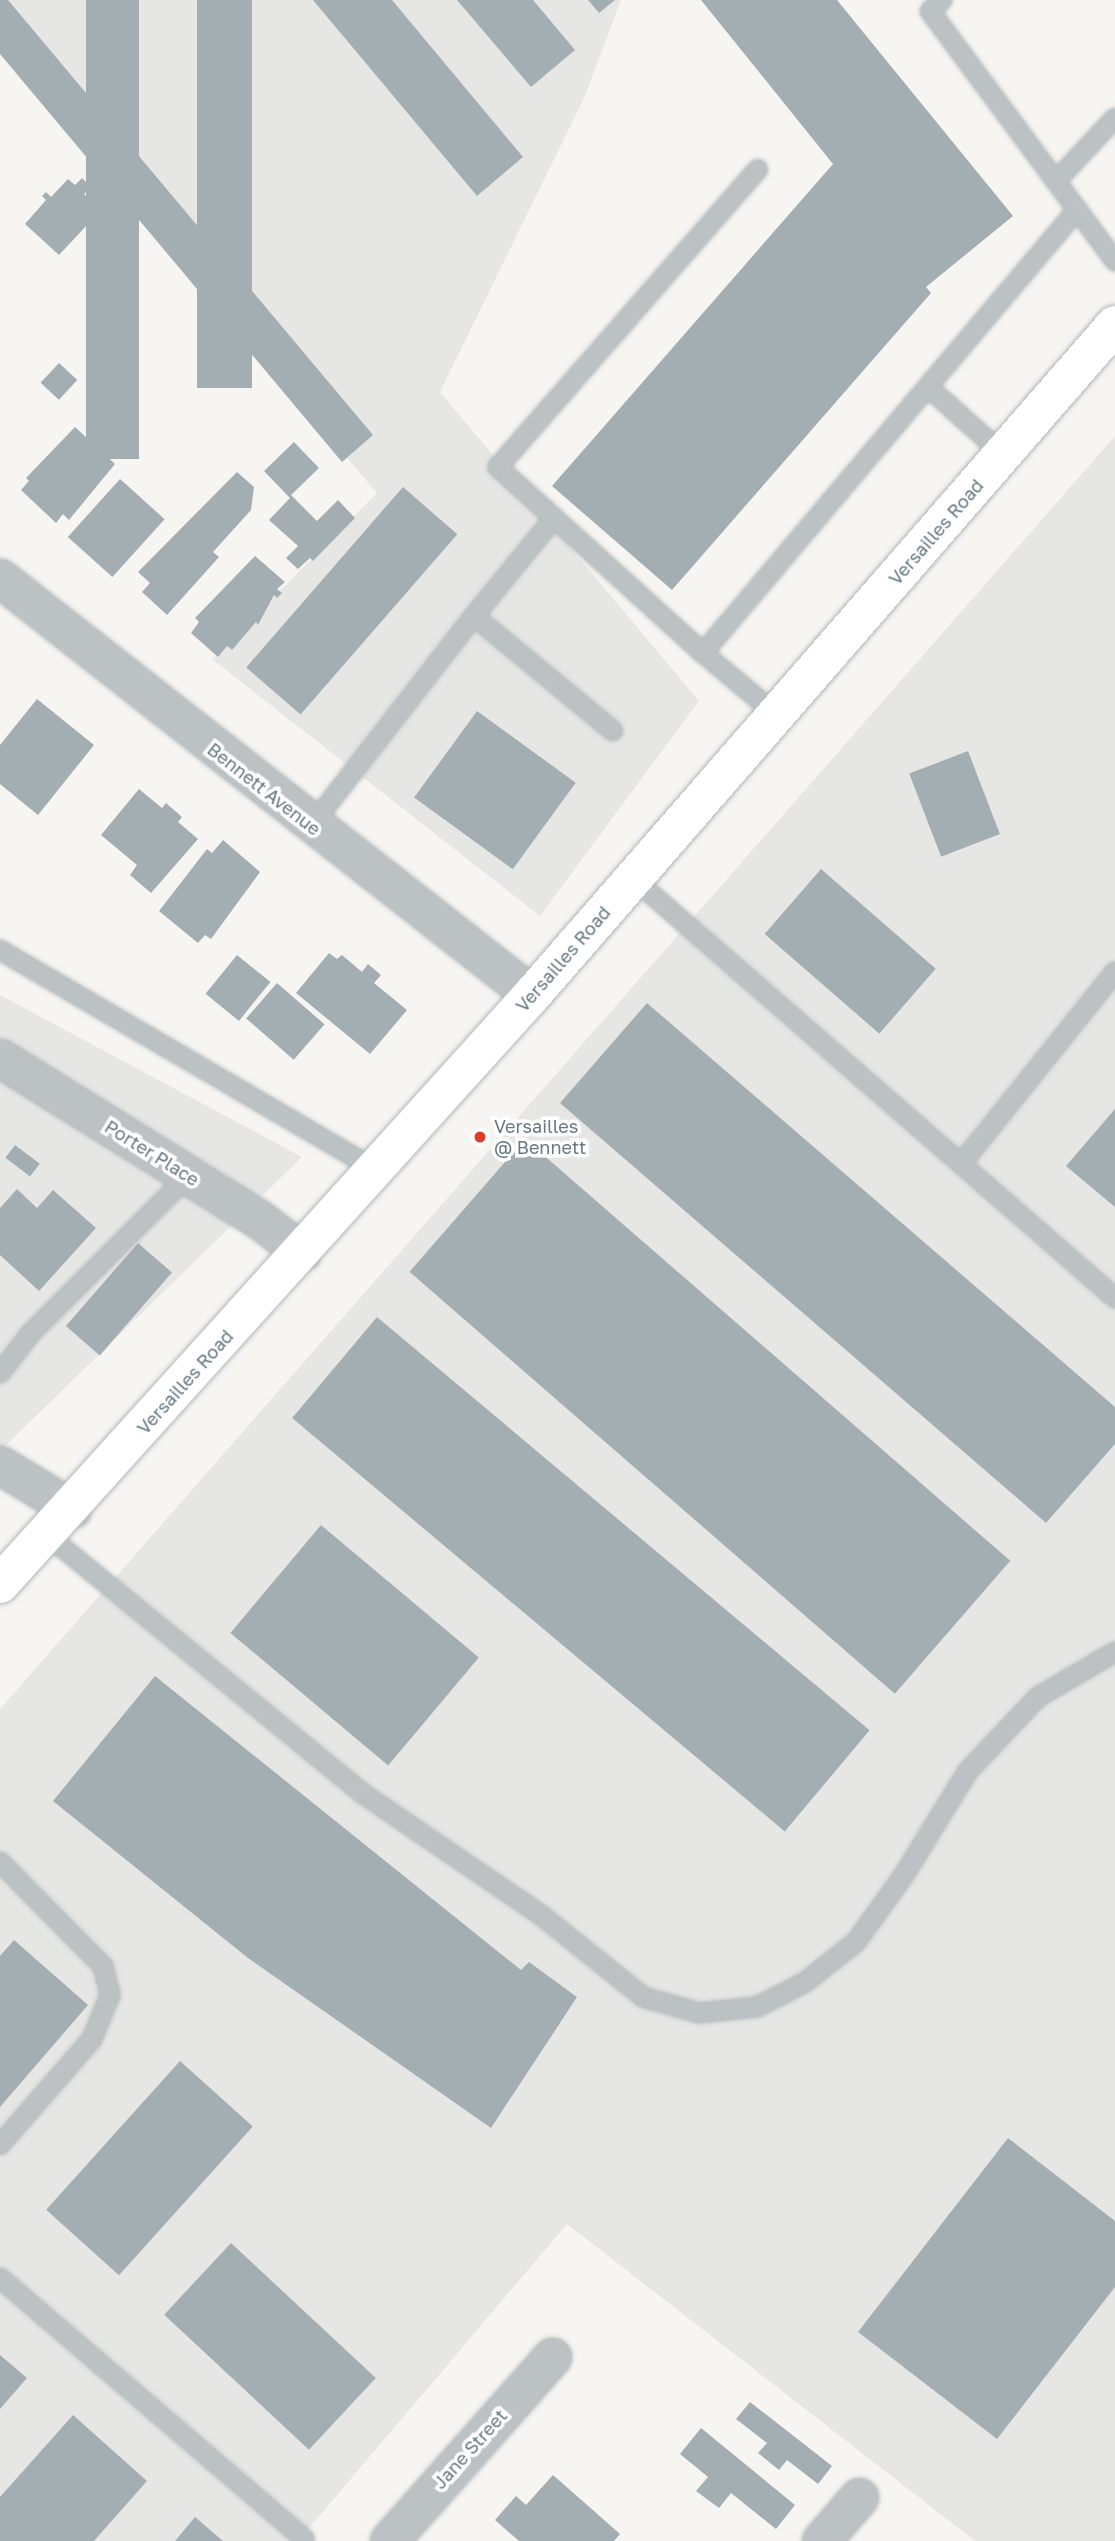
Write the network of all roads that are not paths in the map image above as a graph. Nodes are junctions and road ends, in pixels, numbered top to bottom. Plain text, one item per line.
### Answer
1 (943, 0) edge
2 (1115, 118) edge
3 (758, 169) dead end
4 (1055, 181) junction
5 (1077, 210) junction
6 (1115, 261) edge
7 (1115, 325) edge
8 (928, 387) junction
9 (1003, 454) junction
10 (554, 518) junction
11 (0, 578) edge
12 (474, 616) junction
13 (703, 653) junction
14 (777, 715) junction
15 (613, 731) dead end
16 (311, 825) junction
17 (634, 879) junction
18 (0, 950) edge
19 (1115, 972) edge
20 (533, 995) junction
21 (0, 1058) edge
22 (961, 1164) junction
23 (376, 1170) junction
24 (188, 1177) junction
25 (302, 1252) junction
26 (1115, 1298) edge
27 (0, 1373) edge
28 (0, 1465) edge
29 (60, 1522) junction
30 (0, 1584) edge
31 (1115, 1652) edge
32 (0, 1862) edge
33 (0, 2145) edge
34 (0, 2278) edge
35 (552, 2357) dead end
36 (859, 2497) dead end
37 (304, 2539) dead end
38 (389, 2541) edge
39 (821, 2541) edge

1 - 4 lane
2 - 4 lane
3 - 10 lane
4 - 5 lane
5 - 6 lane
5 - 8 lane
7 - 9 main road, Versailles Road
8 - 9 lane
8 - 13 lane
9 - 14 main road, Versailles Road
10 - 12 lane
10 - 13 lane
11 - 16 street, Bennett Avenue
12 - 15 lane
12 - 16 lane
13 - 14 lane
14 - 17 main road, Versailles Road
16 - 20 street, Bennett Avenue
17 - 20 main road, Versailles Road
17 - 22 lane
18 - 23 lane
19 - 22 lane
20 - 23 main road, Versailles Road
21 - 24 street, Porter Place
22 - 26 lane
23 - 25 main road, Versailles Road
24 - 25 street, Porter Place
24 - 27 lane
25 - 29 main road, Versailles Road
28 - 29 street
29 - 30 main road, Versailles Road
29 - 31 lane
32 - 33 lane
34 - 37 lane
35 - 38 street, Jane Street
36 - 39 street

